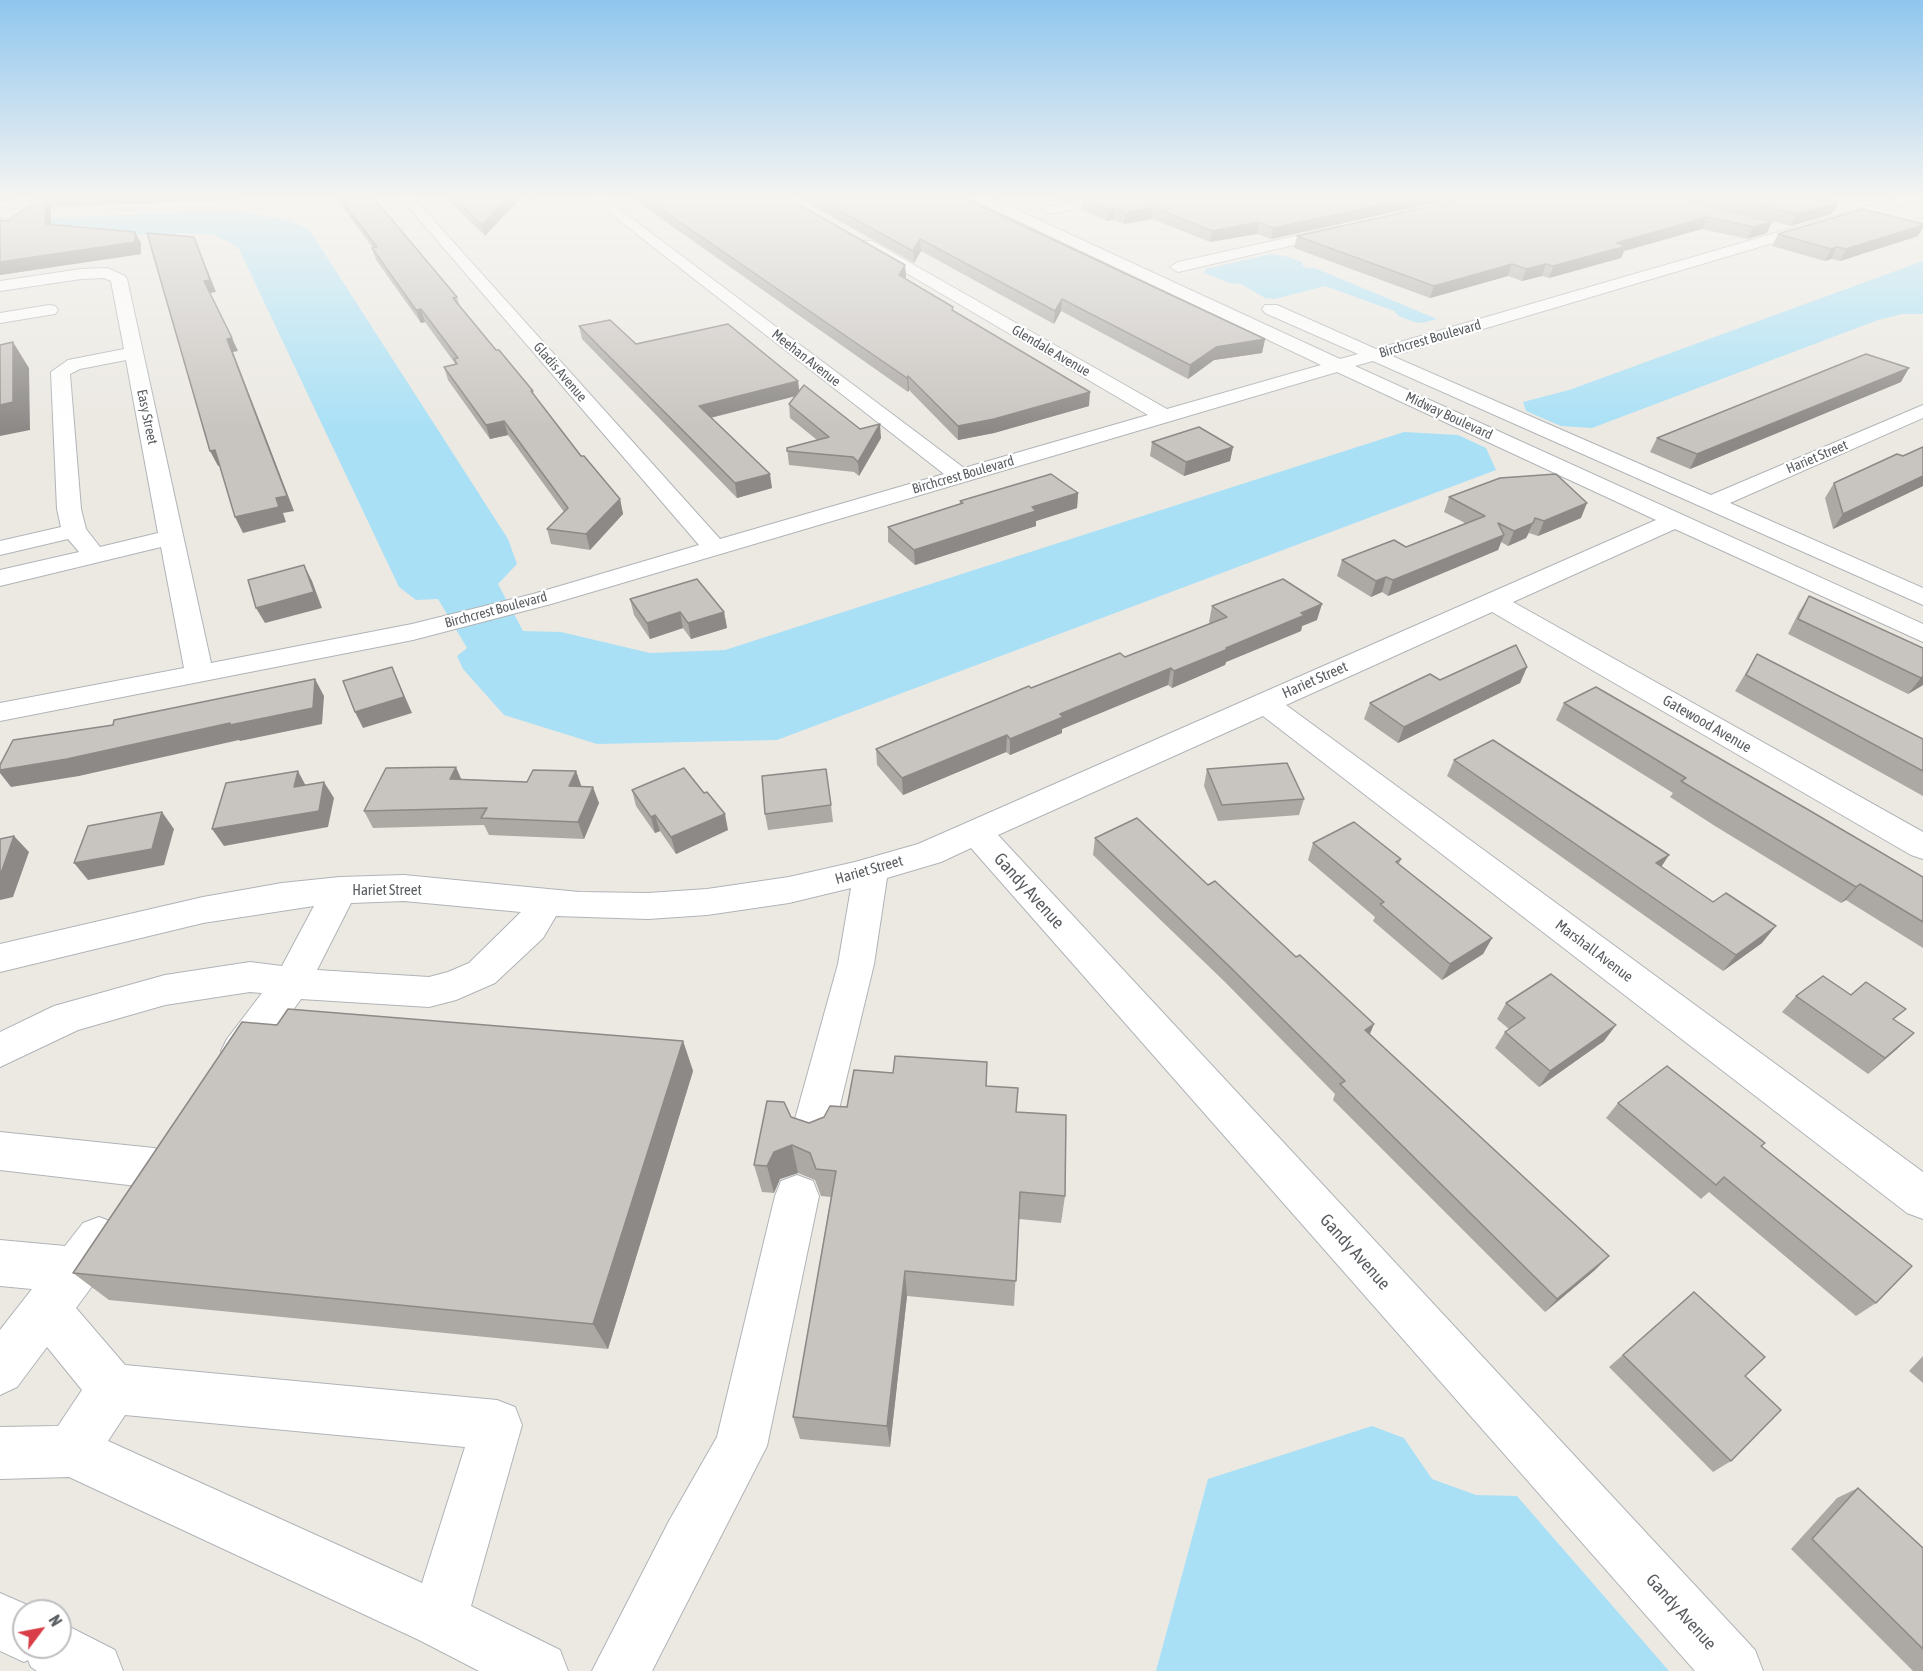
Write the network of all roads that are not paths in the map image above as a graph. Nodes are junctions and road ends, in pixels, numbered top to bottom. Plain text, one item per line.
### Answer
1 (82, 274) edge
2 (109, 274) edge
3 (474, 274) edge
4 (697, 274) edge
5 (919, 274) edge
6 (1144, 274) edge
7 (1193, 274) edge
8 (1649, 274) edge
9 (1210, 282) dead end
10 (0, 286) edge
11 (1254, 302) dead end
12 (49, 310) dead end
13 (0, 318) edge
14 (134, 353) junction
15 (1374, 356) junction
16 (1339, 366) junction
17 (1923, 411) edge
18 (1164, 416) junction
19 (960, 476) junction
20 (1711, 503) junction
21 (1675, 520) junction
22 (74, 531) junction
23 (171, 537) junction
24 (0, 548) edge
25 (715, 548) junction
26 (95, 555) junction
27 (0, 578) edge
28 (1923, 597) edge
29 (1492, 602) junction
30 (1923, 634) edge
31 (200, 674) junction
32 (1265, 703) junction
33 (0, 712) edge
34 (976, 832) junction
35 (1923, 847) edge
36 (871, 871) junction
37 (340, 890) junction
38 (547, 902) junction
39 (0, 958) edge
40 (292, 982) junction
41 (0, 1050) edge
42 (241, 1051) edge
43 (813, 1130) edge
44 (0, 1151) edge
45 (797, 1196) dead end
46 (1923, 1198) edge
47 (0, 1263) edge
48 (76, 1269) junction
49 (46, 1309) junction
50 (0, 1370) edge
51 (113, 1389) junction
52 (71, 1451) junction
53 (0, 1453) edge
54 (439, 1620) junction
55 (72, 1659) edge
56 (94, 1671) edge
57 (539, 1671) edge
58 (621, 1671) edge
59 (1734, 1671) edge

1 - 10 street, Easy Street
2 - 14 street, Easy Street
3 - 25 street, Gladis Avenue
4 - 19 street, Meehan Avenue
5 - 18 street, Glendale Avenue
6 - 16 street, Midway Boulevard
7 - 9 street
8 - 15 street, Birchcrest Boulevard
11 - 15 street, Midway Boulevard
12 - 13 street
14 - 22 street
14 - 23 street, Easy Street
15 - 16 street, Birchcrest Boulevard
15 - 20 street, Midway Boulevard
16 - 18 street, Birchcrest Boulevard
16 - 21 street, Midway Boulevard
17 - 20 street, Hariet Street
18 - 19 street, Birchcrest Boulevard
19 - 25 street, Birchcrest Boulevard
20 - 28 street, Midway Boulevard
21 - 29 street, Hariet Street
21 - 30 street, Midway Boulevard
22 - 24 street
22 - 26 street
23 - 26 street
23 - 31 street, Easy Street
25 - 31 street, Birchcrest Boulevard
26 - 27 street
29 - 32 street, Hariet Street
29 - 35 street, Gatewood Avenue
31 - 33 street, Birchcrest Boulevard
32 - 34 street, Hariet Street
32 - 46 street, Marshall Avenue
34 - 36 street, Hariet Street
34 - 59 street, Gandy Avenue
36 - 38 street, Hariet Street
36 - 43 street
37 - 38 street, Hariet Street
37 - 39 street, Hariet Street
37 - 40 street
38 - 40 street
40 - 41 street
40 - 42 street
44 - 48 street
45 - 58 street
47 - 48 street
48 - 49 street
49 - 50 street
49 - 51 street
51 - 52 street
51 - 54 street
52 - 53 street
52 - 54 street
54 - 57 street
55 - 56 street

